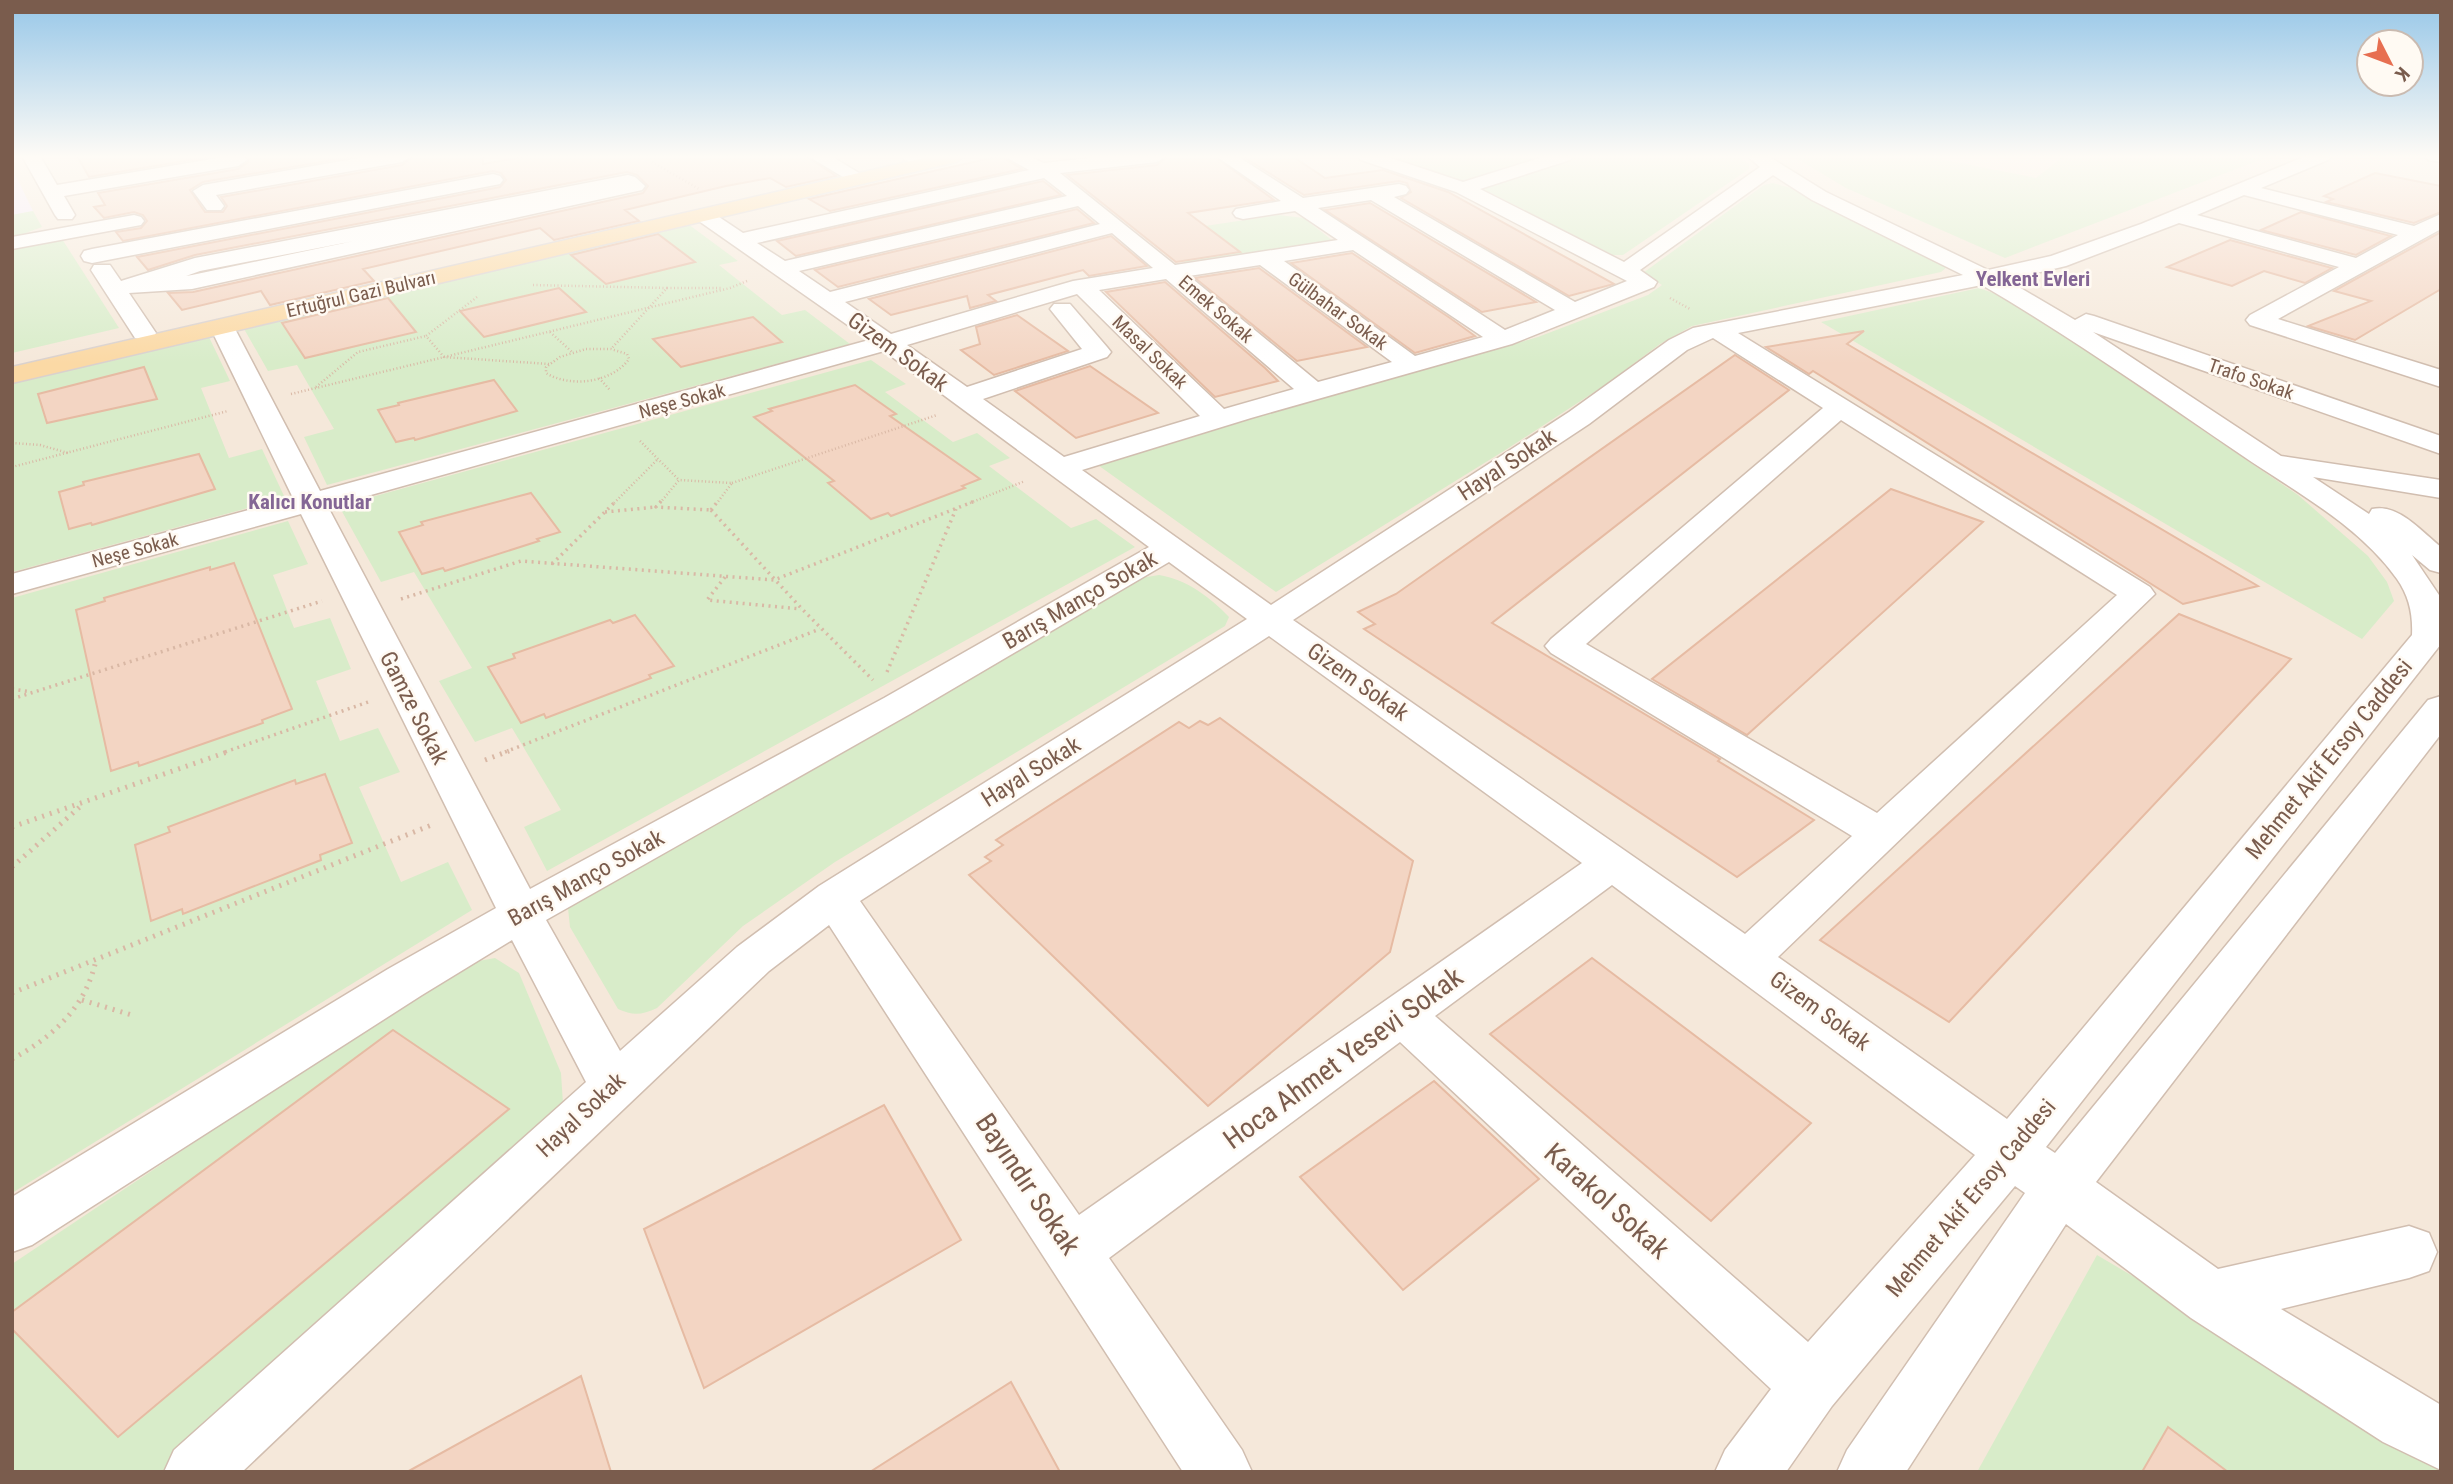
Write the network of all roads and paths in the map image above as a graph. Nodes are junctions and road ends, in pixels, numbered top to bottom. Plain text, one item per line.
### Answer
1 (71, 225) edge
2 (113, 225) edge
3 (254, 225) edge
4 (400, 225) edge
5 (454, 225) edge
6 (634, 225) edge
7 (643, 225) edge
8 (725, 225) edge
9 (762, 225) edge
10 (778, 225) edge
11 (969, 225) edge
12 (1330, 225) edge
13 (1428, 225) edge
14 (1534, 225) edge
15 (1693, 225) edge
16 (1898, 225) edge
17 (2154, 225) edge
18 (2212, 225) edge
19 (2386, 225) edge
20 (2431, 225) edge
21 (1116, 226) joint
22 (75, 232) junction
23 (2417, 233) junction
24 (732, 235) junction
25 (12, 243) edge
26 (1357, 243) junction
27 (92, 256) junction
28 (1264, 257) junction
29 (2358, 265) junction
30 (476, 267) junction
31 (780, 269) junction
32 (1172, 271) junction
33 (1995, 276) junction
34 (1635, 277) junction
35 (494, 284) junction
36 (138, 285) junction
37 (1082, 285) junction
38 (667, 288) junction
39 (730, 288) junction
40 (115, 289) junction
41 (824, 300) junction
42 (648, 307) junction
43 (1062, 309) dead end
44 (1574, 311) junction
45 (2073, 320) junction
46 (222, 327) junction
47 (1721, 329) junction
48 (549, 331) junction
49 (144, 333) junction
50 (426, 335) junction
51 (1503, 339) junction
52 (886, 341) junction
53 (611, 349) junction
54 (573, 352) junction
55 (444, 357) junction
56 (12, 363) edge
57 (549, 364) junction
58 (1412, 365) junction
59 (12, 375) edge
60 (2441, 379) edge
61 (313, 389) junction
62 (1313, 392) junction
63 (263, 401) junction
64 (966, 401) junction
65 (1840, 407) junction
66 (618, 418) junction
67 (1219, 419) junction
68 (12, 443) edge
69 (2441, 446) edge
70 (69, 453) junction
71 (658, 458) junction
72 (2272, 462) junction
73 (12, 467) edge
74 (1058, 468) junction
75 (2316, 469) junction
76 (679, 480) junction
77 (732, 483) junction
78 (2441, 489) edge
79 (310, 502) junction
80 (656, 507) junction
81 (956, 508) junction
82 (711, 510) junction
83 (603, 513) junction
84 (1170, 548) junction
85 (2441, 563) edge
86 (552, 564) junction
87 (725, 576) junction
88 (774, 580) junction
89 (12, 584) edge
90 (360, 601) junction
91 (802, 609) junction
92 (1270, 620) junction
93 (820, 629) junction
94 (12, 689) edge
95 (405, 689) junction
96 (32, 692) junction
97 (888, 697) junction
98 (12, 699) edge
99 (2441, 708) edge
100 (448, 774) junction
101 (85, 802) junction
102 (467, 811) junction
103 (12, 827) edge
104 (1881, 834) junction
105 (1612, 863) junction
106 (12, 867) edge
107 (834, 897) junction
108 (519, 915) junction
109 (1747, 958) junction
110 (96, 960) junction
111 (12, 993) edge
112 (82, 1000) junction
113 (135, 1016) dead end
114 (1403, 1016) junction
115 (12, 1059) edge
116 (612, 1085) junction
117 (2013, 1150) junction
118 (2061, 1186) junction
119 (12, 1227) edge
120 (1074, 1251) junction
121 (2409, 1252) dead end
122 (2211, 1298) junction
123 (1811, 1385) junction
124 (2441, 1439) edge
125 (196, 1472) edge
126 (1220, 1472) edge
127 (1747, 1472) edge
128 (1869, 1472) edge

1 - 22 street
2 - 22 street
3 - 27 street
4 - 36 street
5 - 36 street
6 - 49 main road, Ertuğrul Gazi Bulvarı
7 - 30 main road, Ertuğrul Gazi Bulvarı
8 - 24 street, Gizem Sokak
9 - 24 street
10 - 24 street
11 - 31 street
12 - 26 street
13 - 44 street
14 - 34 street
15 - 34 street
16 - 33 street, Mehmet Akif Ersoy Caddesi
17 - 33 street
18 - 29 street
19 - 23 street
20 - 23 street
21 - 32 street, Emek Sokak
21 - 41 street
22 - 25 street
22 - 27 street
23 - 29 street
24 - 31 street, Gizem Sokak
26 - 28 street, Neşe Sokak
26 - 51 street
27 - 40 street
28 - 32 street, Neşe Sokak
28 - 58 street, Gülbahar Sokak
29 - 60 street
30 - 35 path
30 - 46 main road, Ertuğrul Gazi Bulvarı
31 - 39 path
31 - 41 street, Gizem Sokak
32 - 37 street, Neşe Sokak
32 - 62 street, Emek Sokak
33 - 45 street, Mehmet Akif Ersoy Caddesi
33 - 47 street, Hayal Sokak
34 - 44 street
34 - 47 path
35 - 38 path
35 - 50 path
36 - 40 street
37 - 52 street, Neşe Sokak
37 - 67 street, Masal Sokak
38 - 39 path
38 - 42 path
39 - 42 path
40 - 49 street
41 - 52 street, Gizem Sokak
42 - 48 path
42 - 53 path
43 - 64 street
44 - 51 street
45 - 69 street, Trafo Sokak
45 - 72 street, Mehmet Akif Ersoy Caddesi
45 - 75 street, Mehmet Akif Ersoy Caddesi
46 - 59 main road, Ertuğrul Gazi Bulvarı
46 - 63 street, Gamze Sokak
47 - 65 street
47 - 92 street, Hayal Sokak
48 - 54 path
48 - 55 path
49 - 56 main road, Ertuğrul Gazi Bulvarı
50 - 55 path
50 - 61 path
51 - 58 street
52 - 64 street, Gizem Sokak
52 - 66 street, Neşe Sokak
53 - 54 path
53 - 57 path
54 - 57 path
55 - 57 path
55 - 61 path
58 - 62 street
61 - 63 path
62 - 67 street
63 - 70 path
63 - 79 street, Gamze Sokak
64 - 74 street, Gizem Sokak
64 - 77 path
65 - 104 street
65 - 104 street
66 - 71 path
66 - 79 street, Neşe Sokak
67 - 74 street
68 - 70 path
70 - 73 path
71 - 76 path
71 - 83 path
72 - 75 street
72 - 117 street, Mehmet Akif Ersoy Caddesi
74 - 81 path
74 - 84 street, Gizem Sokak
75 - 78 street
75 - 85 street, Mehmet Akif Ersoy Caddesi
76 - 77 path
76 - 80 path
77 - 82 path
79 - 89 street, Neşe Sokak
79 - 90 street, Gamze Sokak
80 - 82 path
80 - 83 path
81 - 88 path
81 - 97 path
82 - 88 path
83 - 86 path
84 - 92 street, Gizem Sokak
84 - 97 street, Barış Manço Sokak
86 - 87 path
86 - 90 path
87 - 88 path
87 - 91 path
88 - 91 path
90 - 95 street, Gamze Sokak
90 - 96 path
91 - 93 path
92 - 105 street, Gizem Sokak
92 - 107 street, Hayal Sokak
93 - 97 path
93 - 100 path
94 - 96 path
95 - 100 street, Gamze Sokak
95 - 101 path
96 - 98 path
97 - 108 street, Barış Manço Sokak
99 - 118 street
100 - 102 street, Gamze Sokak
101 - 103 path
101 - 106 path
102 - 108 street, Gamze Sokak
102 - 110 path
104 - 109 street
105 - 109 street, Gizem Sokak
105 - 114 street, Hoca Ahmet Yesevi Sokak
107 - 116 street, Hayal Sokak
107 - 120 street, Bayındır Sokak
108 - 116 street, Gamze Sokak
108 - 119 street, Barış Manço Sokak
109 - 117 street, Gizem Sokak
110 - 111 path
110 - 112 path
112 - 113 path
112 - 115 path
114 - 120 street, Hoca Ahmet Yesevi Sokak
114 - 123 street, Karakol Sokak
116 - 125 street, Hayal Sokak
117 - 118 street, Gizem Sokak
117 - 123 street, Mehmet Akif Ersoy Caddesi
118 - 122 street, Gizem Sokak
118 - 128 street
120 - 126 street, Bayındır Sokak
121 - 122 street
122 - 124 street, Gizem Sokak
123 - 127 street, Mehmet Akif Ersoy Caddesi

